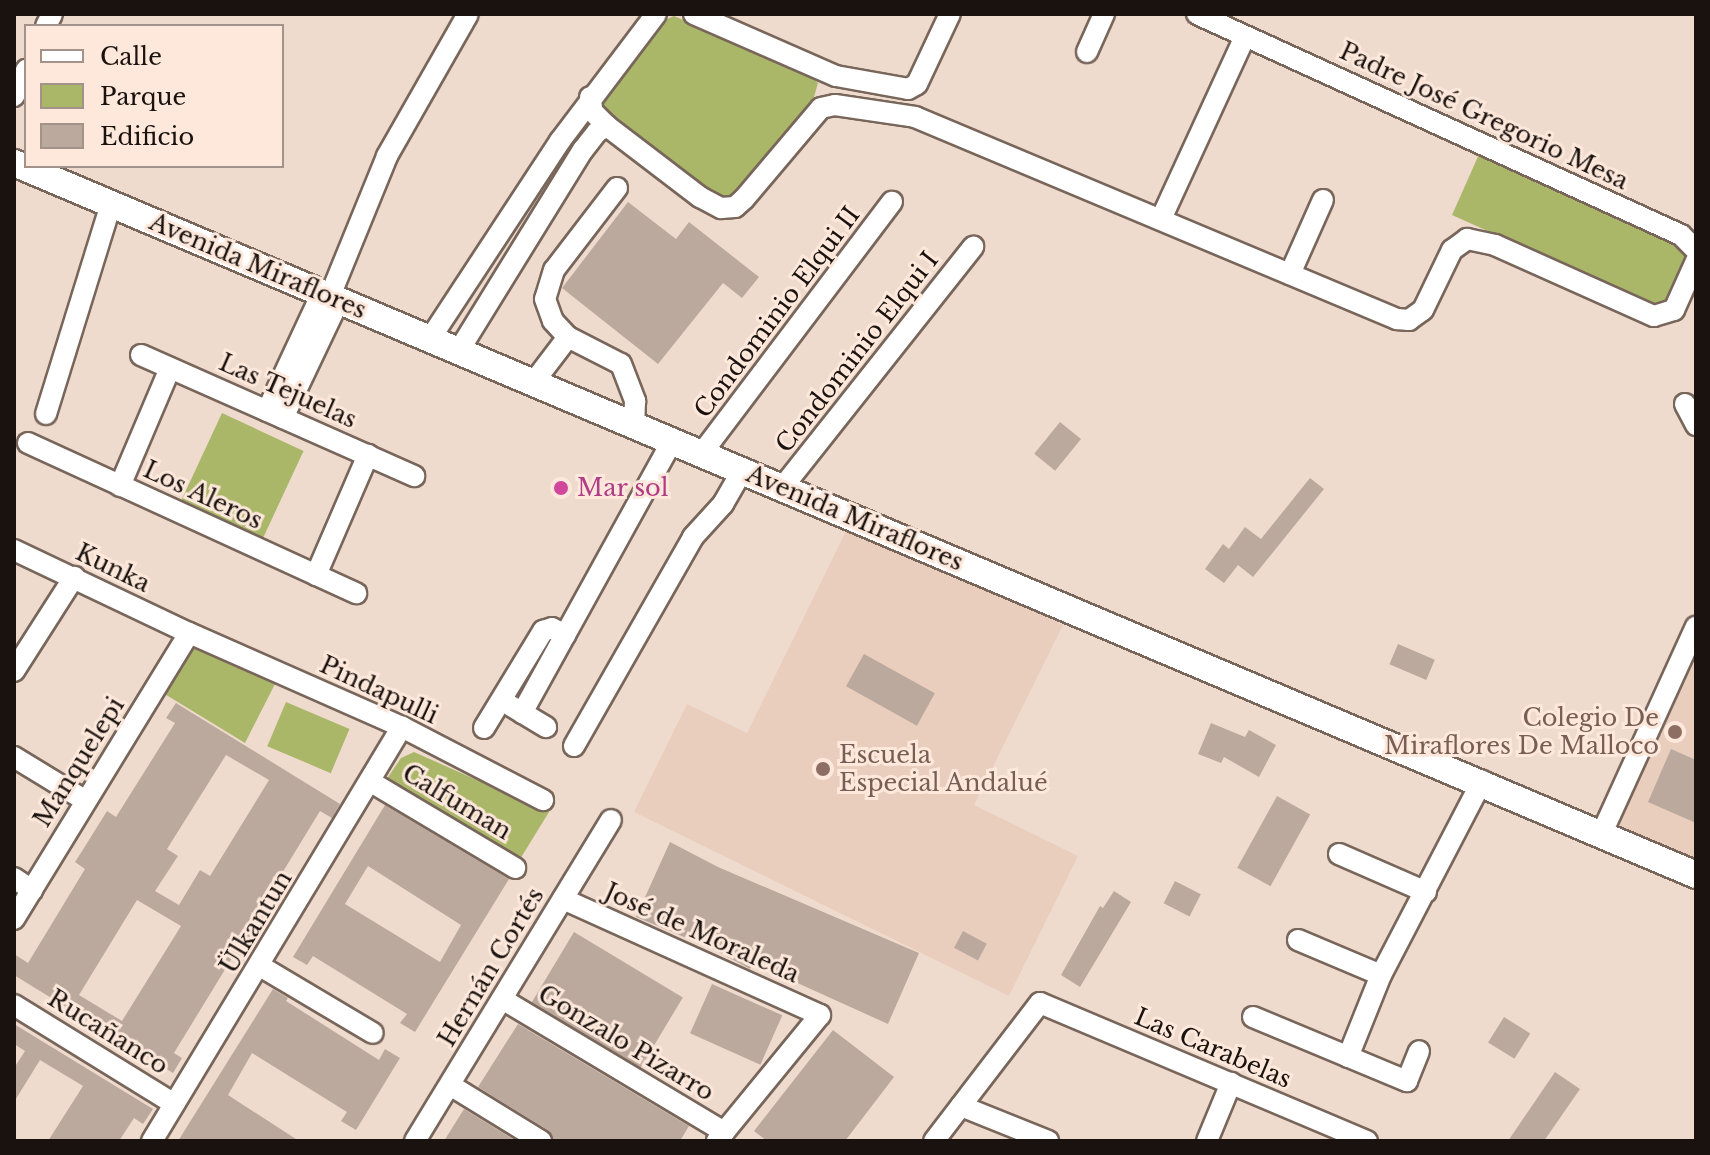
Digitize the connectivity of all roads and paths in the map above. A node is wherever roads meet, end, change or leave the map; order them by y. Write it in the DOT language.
graph roads {
  1 [pos="467,14"];
  2 [pos="656,14"];
  3 [pos="694,14"];
  4 [pos="950,14"];
  5 [pos="1104,14"];
  6 [pos="1197,14"];
  7 [pos="1245,36"];
  8 [pos="1087,52"];
  9 [pos="822,71"];
  10 [pos="24,74"];
  11 [pos="908,89"];
  12 [pos="14,96"];
  13 [pos="590,97"];
  14 [pos="815,112"];
  15 [pos="915,117"];
  16 [pos="607,126"];
  17 [pos="15,166"];
  18 [pos="617,188"];
  19 [pos="1323,200"];
  20 [pos="892,202"];
  21 [pos="111,204"];
  22 [pos="1161,219"];
  23 [pos="973,247"];
  24 [pos="1696,250"];
  25 [pos="1696,261"];
  26 [pos="1290,274"];
  27 [pos="330,297"];
  28 [pos="568,337"];
  29 [pos="430,339"];
  30 [pos="458,352"];
  31 [pos="141,355"];
  32 [pos="170,368"];
  33 [pos="533,383"];
  34 [pos="1685,404"];
  35 [pos="46,414"];
  36 [pos="275,414"];
  37 [pos="634,425"];
  38 [pos="1696,425"];
  39 [pos="672,441"];
  40 [pos="28,443"];
  41 [pos="702,453"];
  42 [pos="368,455"];
  43 [pos="742,471"];
  44 [pos="414,476"];
  45 [pos="120,486"];
  46 [pos="782,488"];
  47 [pos="14,550"];
  48 [pos="316,575"];
  49 [pos="74,577"];
  50 [pos="356,593"];
  51 [pos="1696,627"];
  52 [pos="189,633"];
  53 [pos="565,635"];
  54 [pos="14,671"];
  55 [pos="501,700"];
  56 [pos="522,713"];
  57 [pos="402,727"];
  58 [pos="546,727"];
  59 [pos="484,728"];
  60 [pos="574,746"];
  61 [pos="14,757"];
  62 [pos="1482,781"];
  63 [pos="371,782"];
  64 [pos="543,800"];
  65 [pos="86,801"];
  66 [pos="611,820"];
  67 [pos="1601,835"];
  68 [pos="1339,854"];
  69 [pos="515,868"];
  70 [pos="1696,875"];
  71 [pos="14,878"];
  72 [pos="32,890"];
  73 [pos="1426,892"];
  74 [pos="563,899"];
  75 [pos="14,919"];
  76 [pos="1298,940"];
  77 [pos="260,966"];
  78 [pos="1381,975"];
  79 [pos="502,999"];
  80 [pos="14,1005"];
  81 [pos="1253,1017"];
  82 [pos="373,1033"];
  83 [pos="1419,1051"];
  84 [pos="1348,1057"];
  85 [pos="1231,1083"];
  86 [pos="450,1085"];
  87 [pos="174,1104"];
  88 [pos="961,1106"];
  89 [pos="720,1137"];
  90 [pos="152,1141"];
  91 [pos="415,1141"];
  92 [pos="541,1141"];
  93 [pos="934,1141"];
  94 [pos="1048,1141"];
  95 [pos="1207,1141"];
  96 [pos="1367,1141"];
  1 -- 27 [label="street"];
  2 -- 13 [label="street"];
  3 -- 9 [label="street"];
  4 -- 11 [label="street"];
  5 -- 8 [label="street"];
  6 -- 7 [label="street, Padre José Gregorio Mesa"];
  7 -- 22 [label="street"];
  7 -- 24 [label="street, Padre José Gregorio Mesa"];
  9 -- 11 [label="street"];
  9 -- 14 [label="street"];
  10 -- 12 [label="street"];
  11 -- 15 [label="street"];
  13 -- 16 [label="street"];
  13 -- 29 [label="street"];
  14 -- 15 [label="street"];
  14 -- 16 [label="street"];
  15 -- 22 [label="street"];
  16 -- 30 [label="street"];
  17 -- 21 [label="main road, Avenida Miraflores"];
  18 -- 28 [label="street"];
  19 -- 26 [label="street"];
  20 -- 41 [label="street, Condominio Elqui II"];
  21 -- 27 [label="main road, Avenida Miraflores"];
  21 -- 35 [label="street"];
  22 -- 26 [label="street"];
  23 -- 46 [label="street, Condominio Elqui I"];
  25 -- 26 [label="street"];
  27 -- 29 [label="main road, Avenida Miraflores"];
  27 -- 36 [label="street"];
  28 -- 33 [label="street"];
  28 -- 37 [label="street"];
  29 -- 30 [label="main road, Avenida Miraflores"];
  30 -- 33 [label="main road, Avenida Miraflores"];
  31 -- 32 [label="street, Las Tejuelas"];
  32 -- 36 [label="street, Las Tejuelas"];
  32 -- 45 [label="street"];
  33 -- 37 [label="main road, Avenida Miraflores"];
  34 -- 38 [label="street"];
  36 -- 42 [label="street, Las Tejuelas"];
  37 -- 39 [label="main road, Avenida Miraflores"];
  39 -- 41 [label="main road, Avenida Miraflores"];
  39 -- 53 [label="street"];
  40 -- 45 [label="street, Los Aleros"];
  41 -- 43 [label="main road, Avenida Miraflores"];
  42 -- 44 [label="street, Las Tejuelas"];
  42 -- 48 [label="street"];
  43 -- 46 [label="main road, Avenida Miraflores"];
  43 -- 60 [label="street"];
  45 -- 48 [label="street, Los Aleros"];
  46 -- 62 [label="main road, Avenida Miraflores"];
  47 -- 49 [label="street, Kunka"];
  48 -- 50 [label="street, Los Aleros"];
  49 -- 52 [label="street, Kunka"];
  49 -- 54 [label="street"];
  51 -- 67 [label="street"];
  52 -- 57 [label="street, Pindapulli"];
  52 -- 65 [label="street, Manquelepi"];
  53 -- 55 [label="street"];
  53 -- 56 [label="street"];
  55 -- 56 [label="street"];
  55 -- 59 [label="street"];
  56 -- 58 [label="street"];
  57 -- 63 [label="street, Ülkantun"];
  57 -- 64 [label="street, Pindapulli"];
  61 -- 65 [label="street"];
  62 -- 67 [label="main road, Avenida Miraflores"];
  62 -- 73 [label="street"];
  63 -- 69 [label="street, Calfuman"];
  63 -- 77 [label="street, Ülkantun"];
  65 -- 72 [label="street, Manquelepi"];
  66 -- 74 [label="street, Hernán Cortés"];
  67 -- 70 [label="main road, Avenida Miraflores"];
  68 -- 73 [label="street"];
  71 -- 72 [label="street"];
  72 -- 75 [label="street, Manquelepi"];
  73 -- 78 [label="street"];
  74 -- 79 [label="street, Hernán Cortés"];
  74 -- 89 [label="street, José de Moraleda"];
  76 -- 78 [label="street"];
  77 -- 82 [label="street"];
  77 -- 87 [label="street, Ülkantun"];
  78 -- 84 [label="street"];
  79 -- 86 [label="street, Hernán Cortés"];
  79 -- 89 [label="street, Gonzalo Pizarro"];
  80 -- 87 [label="street, Rucañanco"];
  81 -- 84 [label="street"];
  83 -- 84 [label="street"];
  85 -- 88 [label="street, Las Carabelas"];
  85 -- 95 [label="street"];
  85 -- 96 [label="street, Las Carabelas"];
  86 -- 91 [label="street, Hernán Cortés"];
  86 -- 92 [label="street"];
  87 -- 90 [label="street, Ülkantun"];
  88 -- 93 [label="street"];
  88 -- 94 [label="street"];
}
